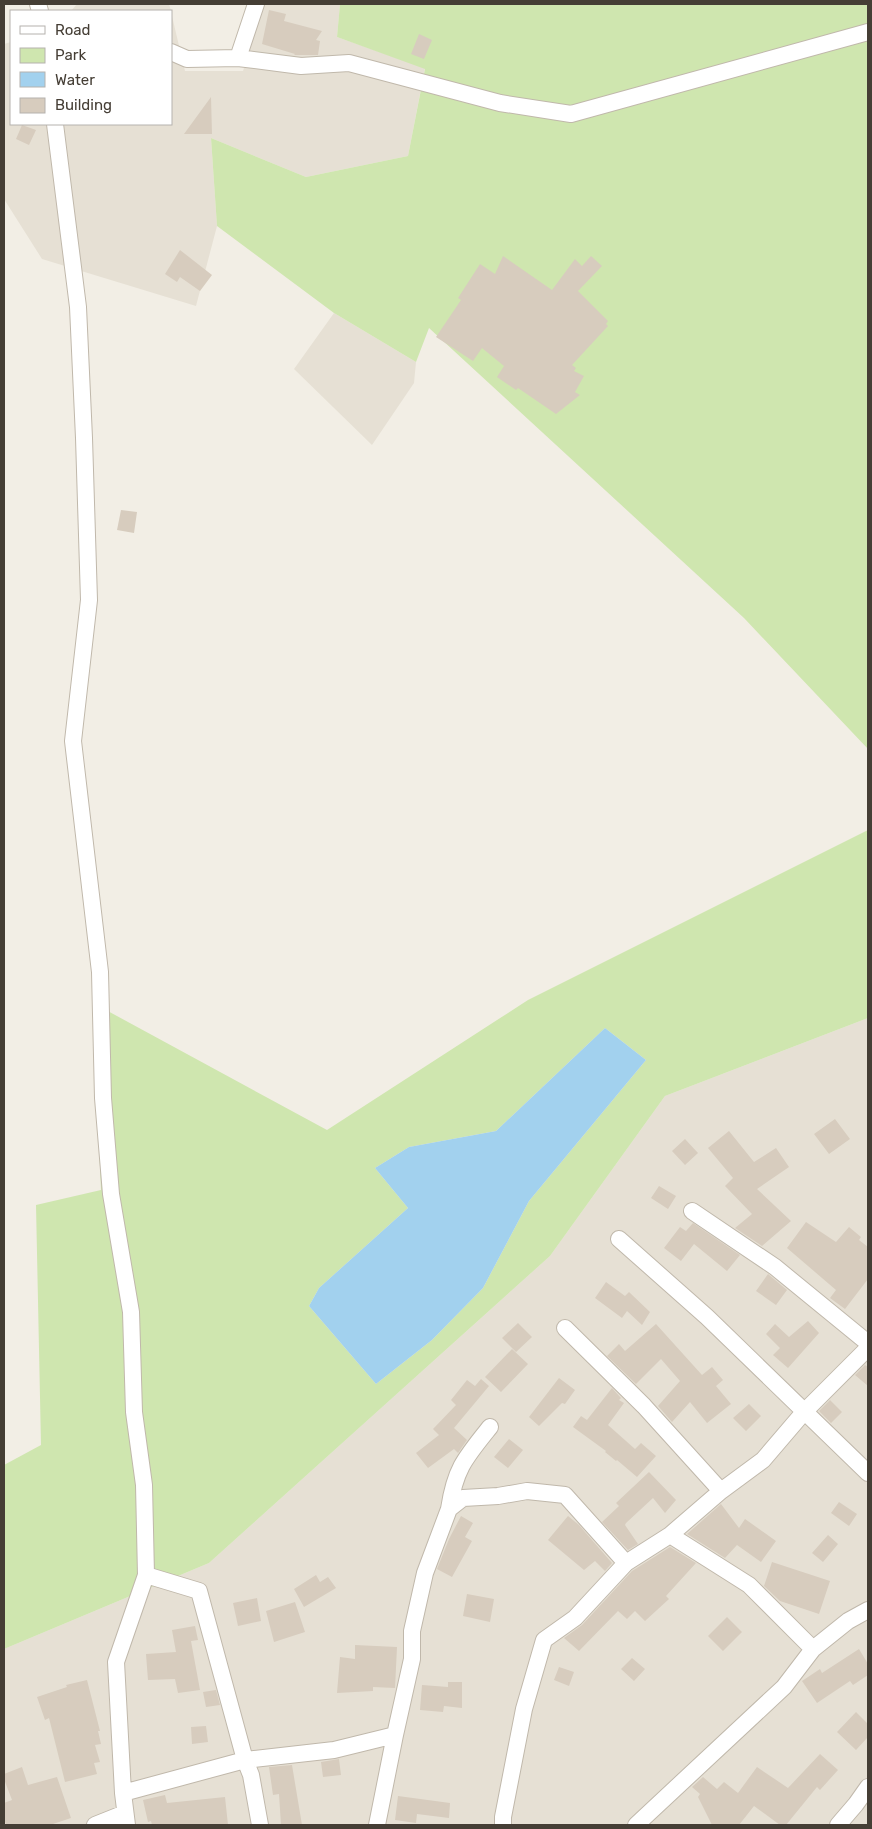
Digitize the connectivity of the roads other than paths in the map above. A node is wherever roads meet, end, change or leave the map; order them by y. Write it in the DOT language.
graph roads {
  1 [pos="256,4"];
  2 [pos="868,32"];
  3 [pos="172,52"];
  4 [pos="238,58"];
  5 [pos="55,125"];
  6 [pos="692,1211"];
  7 [pos="620,1239"];
  8 [pos="565,1328"];
  9 [pos="868,1343"];
  10 [pos="868,1348"];
  11 [pos="804,1412"];
  12 [pos="490,1427"];
  13 [pos="868,1473"];
  14 [pos="721,1491"];
  15 [pos="449,1509"];
  16 [pos="670,1535"];
  17 [pos="626,1563"];
  18 [pos="146,1575"];
  19 [pos="868,1610"];
  20 [pos="813,1649"];
  21 [pos="395,1735"];
  22 [pos="245,1760"];
  23 [pos="868,1786"];
  24 [pos="123,1793"];
  25 [pos="126,1819"];
  26 [pos="95,1825"];
  27 [pos="260,1825"];
  28 [pos="377,1825"];
  29 [pos="503,1825"];
  30 [pos="636,1825"];
  31 [pos="838,1825"];
  1 -- 4 [label="street"];
  2 -- 4 [label="street"];
  3 -- 4 [label="street"];
  5 -- 18 [label="street"];
  6 -- 9 [label="street"];
  7 -- 11 [label="street"];
  8 -- 14 [label="street"];
  10 -- 11 [label="street"];
  11 -- 13 [label="street"];
  11 -- 14 [label="street"];
  12 -- 15 [label="street"];
  14 -- 16 [label="street"];
  15 -- 17 [label="street"];
  15 -- 21 [label="street"];
  16 -- 17 [label="street"];
  16 -- 20 [label="street"];
  17 -- 29 [label="street"];
  18 -- 22 [label="street"];
  18 -- 24 [label="street"];
  19 -- 20 [label="street"];
  20 -- 30 [label="street"];
  21 -- 22 [label="street"];
  21 -- 28 [label="street"];
  22 -- 24 [label="street"];
  22 -- 27 [label="street"];
  23 -- 31 [label="street"];
  24 -- 25 [label="street"];
  25 -- 26 [label="street"];
}
